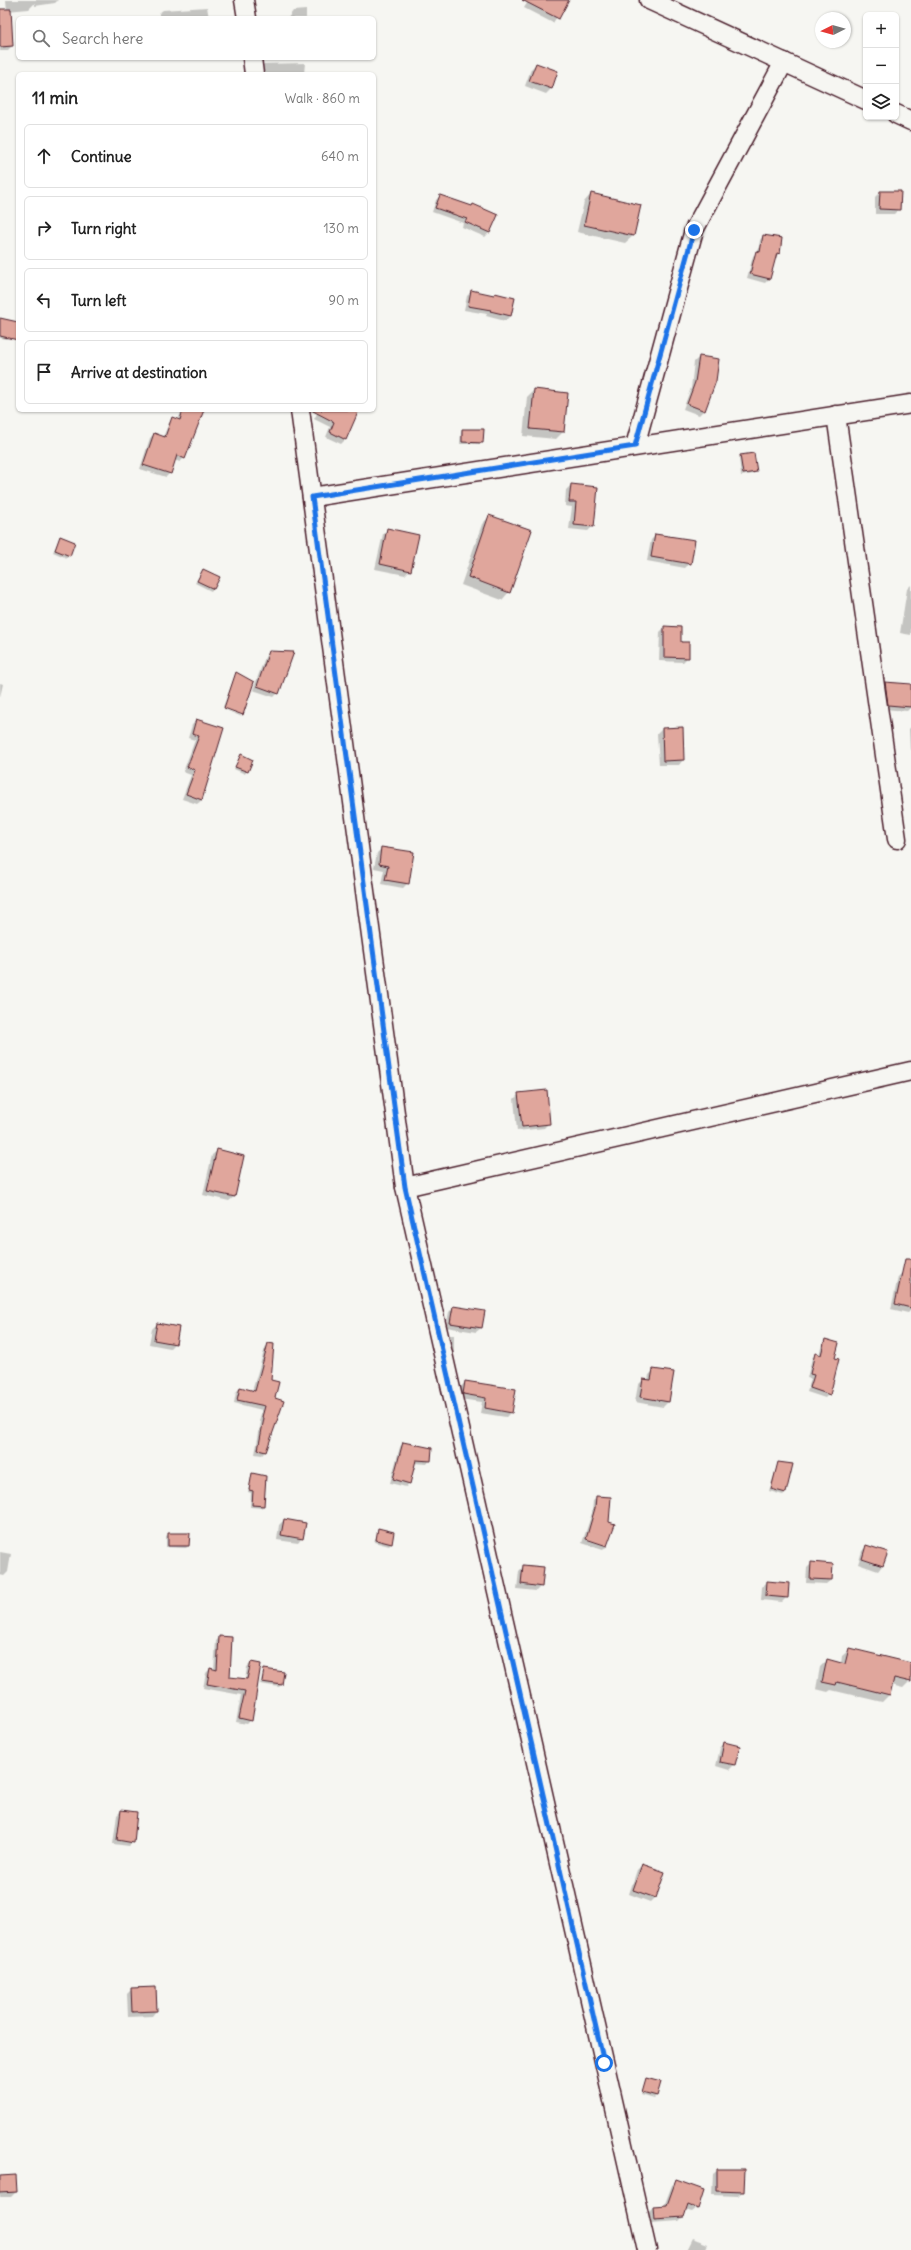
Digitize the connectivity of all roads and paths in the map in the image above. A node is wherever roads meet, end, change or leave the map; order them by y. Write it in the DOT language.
graph roads {
  1 [pos="244,0"];
  2 [pos="649,0"];
  3 [pos="247,16"];
  4 [pos="252,60"];
  5 [pos="784,62"];
  6 [pos="254,72"];
  7 [pos="863,99"];
  8 [pos="899,115"];
  9 [pos="911,121"];
  10 [pos="911,404"];
  11 [pos="300,412"];
  12 [pos="836,415"];
  13 [pos="635,446"];
  14 [pos="312,497"];
  15 [pos="897,839"];
  16 [pos="911,1071"];
  17 [pos="405,1187"];
  18 [pos="647,2250"];
  1 -- 3 [label="street"];
  2 -- 5 [label="street"];
  4 -- 6 [label="street"];
  5 -- 7 [label="street"];
  5 -- 13 [label="street"];
  8 -- 9 [label="street"];
  10 -- 12 [label="street"];
  11 -- 14 [label="street"];
  12 -- 13 [label="street"];
  12 -- 15 [label="street"];
  13 -- 14 [label="street"];
  14 -- 17 [label="street"];
  16 -- 17 [label="street"];
  17 -- 18 [label="street"];
}
